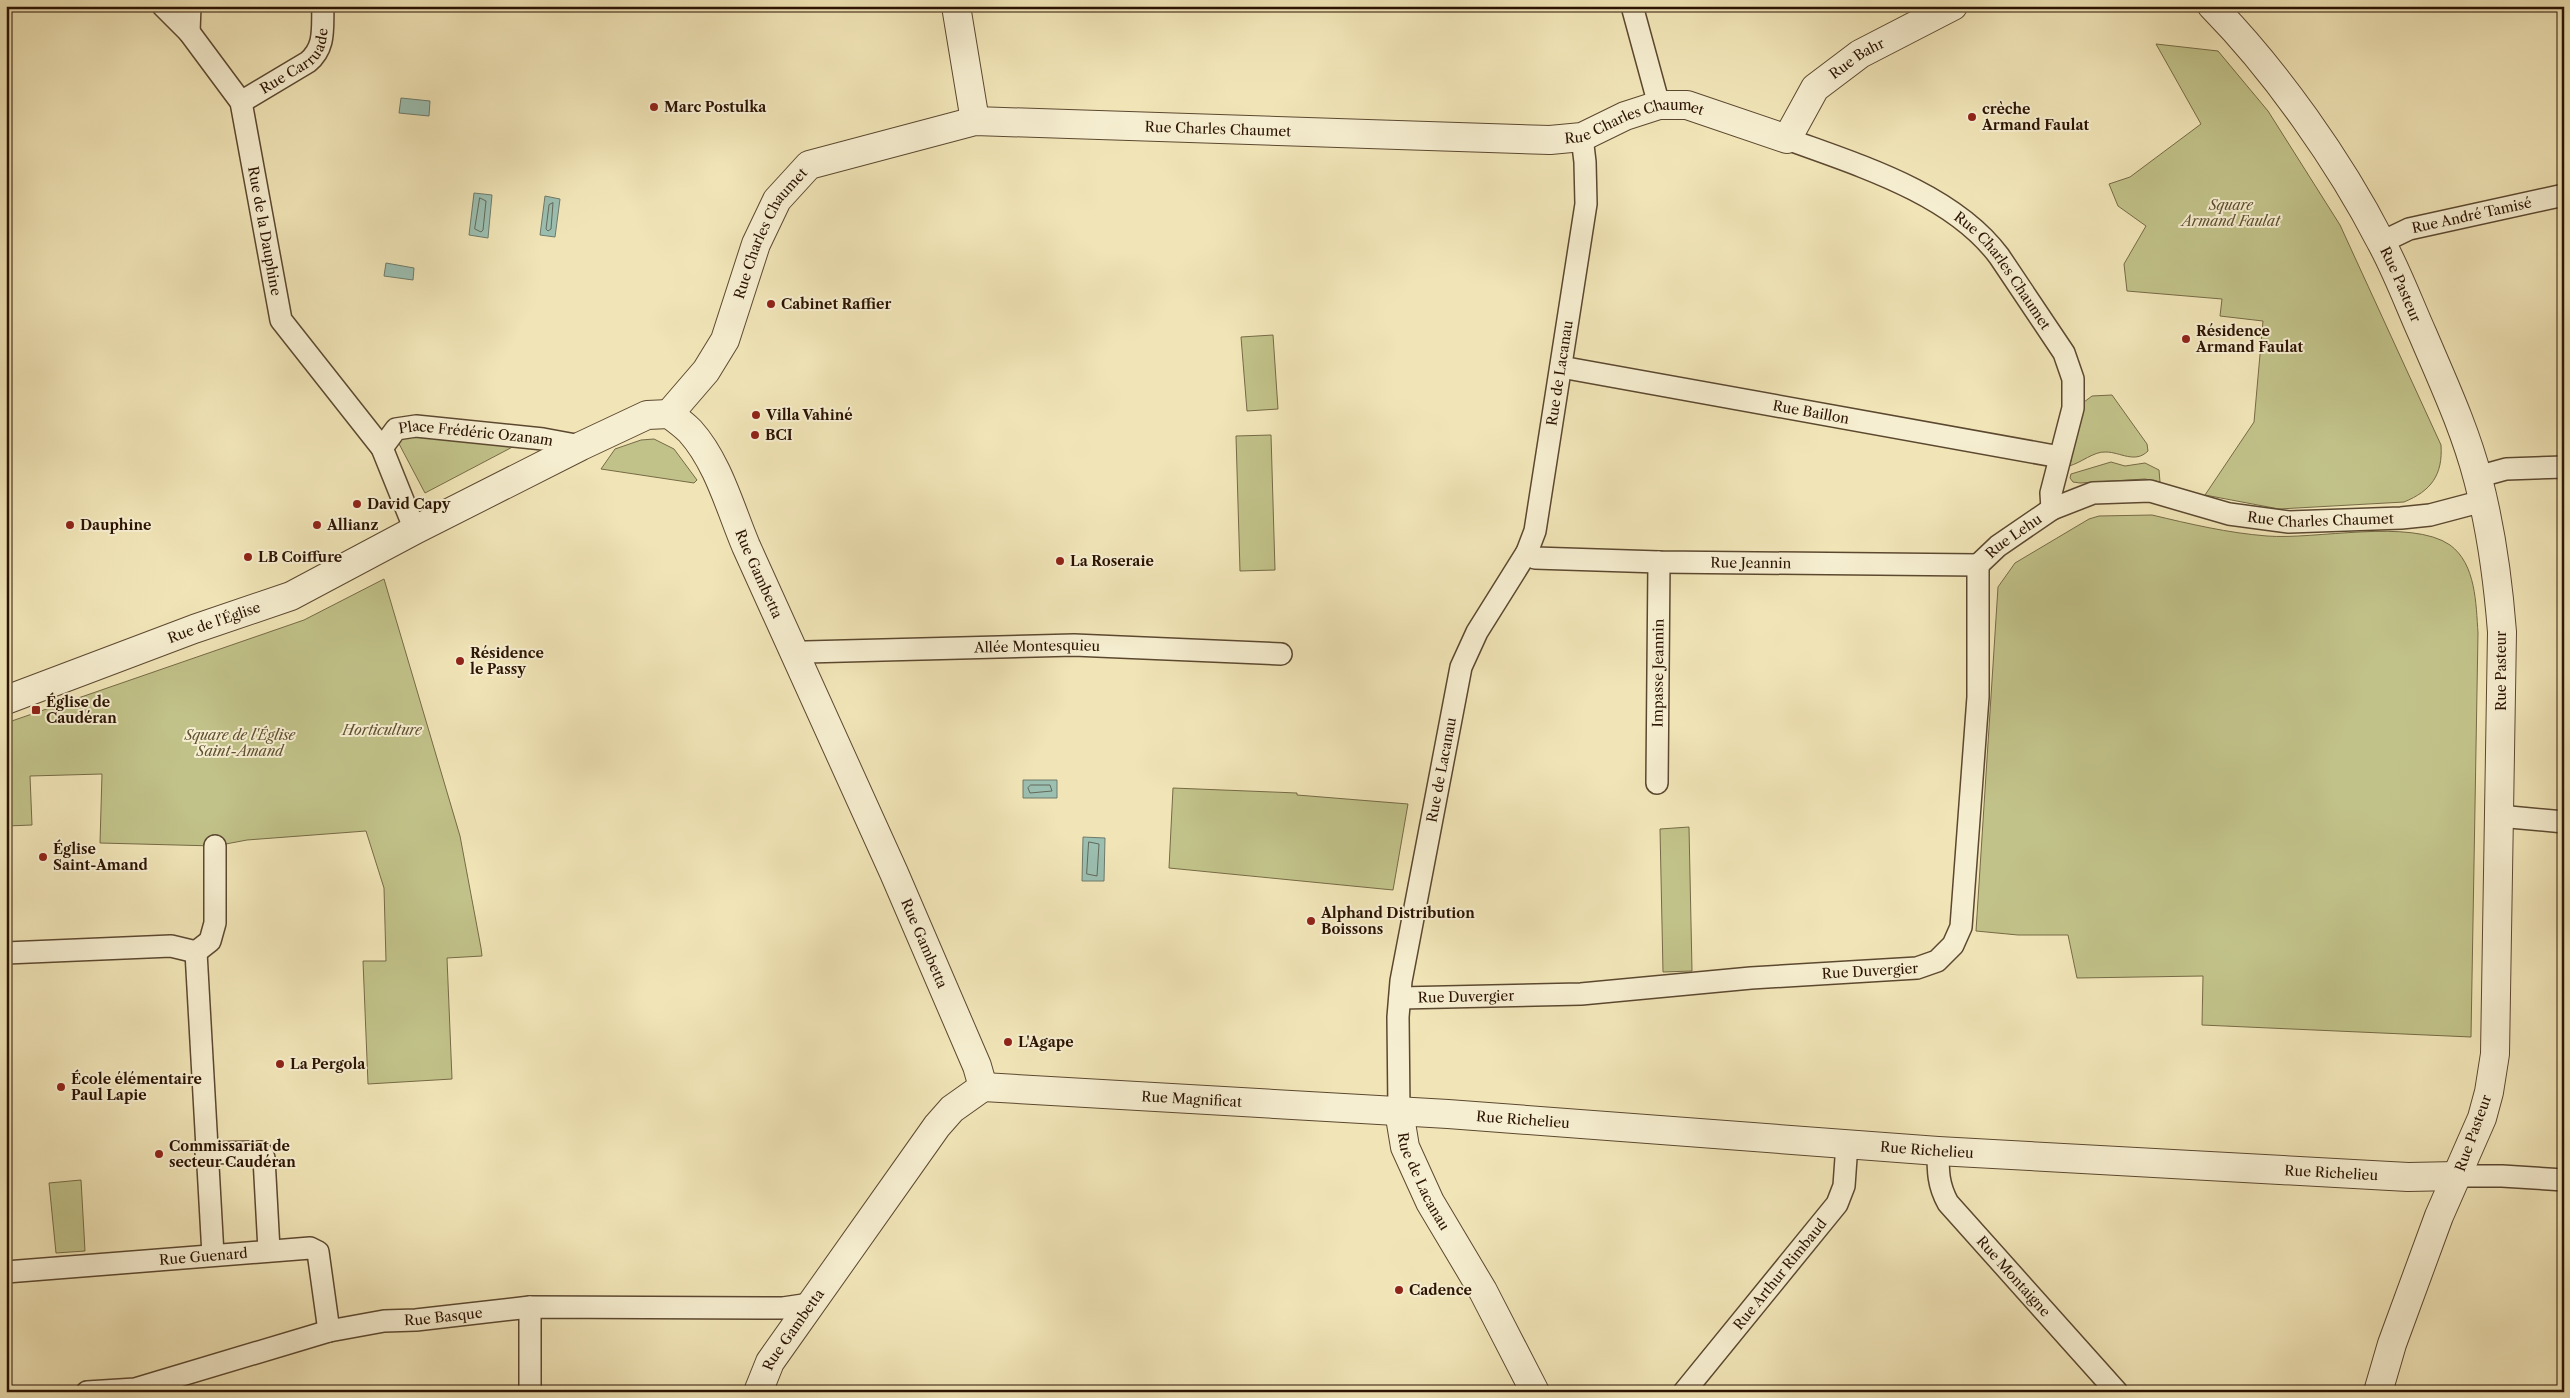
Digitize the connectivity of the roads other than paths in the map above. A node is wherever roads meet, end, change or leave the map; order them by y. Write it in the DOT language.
graph roads {
  1 [pos="163,6"];
  2 [pos="190,6"];
  3 [pos="323,6"];
  4 [pos="956,6"];
  5 [pos="1632,6"];
  6 [pos="1952,6"];
  7 [pos="2212,6"];
  8 [pos="189,32"];
  9 [pos="241,102"];
  10 [pos="1659,105"];
  11 [pos="975,121"];
  12 [pos="1582,136"];
  13 [pos="1787,139"];
  14 [pos="2564,195"];
  15 [pos="2382,242"];
  16 [pos="1561,367"];
  17 [pos="669,414"];
  18 [pos="581,446"];
  19 [pos="382,448"];
  20 [pos="2060,457"];
  21 [pos="2564,467"];
  22 [pos="2480,489"];
  23 [pos="2052,509"];
  24 [pos="415,530"];
  25 [pos="1527,552"];
  26 [pos="1659,562"];
  27 [pos="1978,565"];
  28 [pos="1281,654"];
  29 [pos="796,656"];
  30 [pos="6,700"];
  31 [pos="1657,783"];
  32 [pos="2499,816"];
  33 [pos="2564,822"];
  34 [pos="215,846"];
  35 [pos="196,952"];
  36 [pos="6,953"];
  37 [pos="1400,998"];
  38 [pos="983,1087"];
  39 [pos="1399,1111"];
  40 [pos="1847,1144"];
  41 [pos="1938,1151"];
  42 [pos="206,1153"];
  43 [pos="2457,1176"];
  44 [pos="2564,1180"];
  45 [pos="269,1250"];
  46 [pos="213,1255"];
  47 [pos="6,1272"];
  48 [pos="810,1304"];
  49 [pos="530,1307"];
  50 [pos="329,1331"];
  51 [pos="88,1392"];
  52 [pos="530,1392"];
  53 [pos="758,1392"];
  54 [pos="1536,1392"];
  55 [pos="1684,1392"];
  56 [pos="2117,1392"];
  57 [pos="2378,1392"];
  1 -- 8 [label="street, Rue de la Dauphine"];
  2 -- 8 [label="street"];
  3 -- 9 [label="street, Rue Carruade"];
  4 -- 11 [label="street"];
  5 -- 10 [label="street"];
  6 -- 13 [label="street, Rue Bahr"];
  7 -- 15 [label="street, Rue Pasteur"];
  8 -- 9 [label="street, Rue de la Dauphine"];
  9 -- 19 [label="street, Rue de la Dauphine"];
  10 -- 12 [label="street, Rue Charles Chaumet"];
  10 -- 13 [label="street, Rue Charles Chaumet"];
  11 -- 12 [label="street, Rue Charles Chaumet"];
  11 -- 17 [label="street, Rue Charles Chaumet"];
  12 -- 16 [label="street, Rue de Lacanau"];
  13 -- 20 [label="street, Rue Charles Chaumet"];
  14 -- 15 [label="street, Rue André Tamisé"];
  15 -- 22 [label="street, Rue Pasteur"];
  16 -- 20 [label="street, Rue Baillon"];
  16 -- 25 [label="street, Rue de Lacanau"];
  17 -- 18 [label="street, Place Frédéric Ozanam"];
  17 -- 29 [label="street, Rue Gambetta"];
  18 -- 19 [label="street, Place Frédéric Ozanam"];
  18 -- 24 [label="street, Place Frédéric Ozanam"];
  19 -- 24 [label="street, Place Frédéric Ozanam"];
  20 -- 23 [label="street, Rue Charles Chaumet"];
  21 -- 22 [label="street, Rue Charles Chaumet"];
  22 -- 23 [label="street, Rue Charles Chaumet"];
  22 -- 32 [label="street, Rue Pasteur"];
  23 -- 27 [label="street, Rue Lehu"];
  24 -- 30 [label="street, Rue de l'Église"];
  25 -- 26 [label="street, Rue Jeannin"];
  25 -- 37 [label="street, Rue de Lacanau"];
  26 -- 27 [label="street, Rue Jeannin"];
  26 -- 31 [label="street, Impasse Jeannin"];
  27 -- 37 [label="street, Rue Duvergier"];
  28 -- 29 [label="street, Allée Montesquieu"];
  29 -- 38 [label="street, Rue Gambetta"];
  32 -- 33 [label="street"];
  32 -- 43 [label="street, Rue Pasteur"];
  34 -- 35 [label="street"];
  35 -- 36 [label="street"];
  35 -- 42 [label="street"];
  37 -- 39 [label="street, Rue de Lacanau"];
  38 -- 39 [label="street, Rue Magnificat"];
  38 -- 48 [label="street, Rue Gambetta"];
  39 -- 40 [label="street, Rue Richelieu"];
  39 -- 54 [label="street, Rue de Lacanau"];
  40 -- 41 [label="street, Rue Richelieu"];
  40 -- 55 [label="street, Rue Arthur Rimbaud"];
  41 -- 43 [label="street, Rue Richelieu"];
  41 -- 56 [label="street, Rue Montaigne"];
  42 -- 45 [label="street"];
  42 -- 46 [label="street"];
  43 -- 44 [label="street"];
  43 -- 57 [label="street, Rue Pasteur"];
  45 -- 46 [label="street, Rue Guenard"];
  45 -- 50 [label="street, Rue Guenard"];
  46 -- 47 [label="street, Rue Guenard"];
  48 -- 49 [label="street, Rue Basque"];
  48 -- 53 [label="street, Rue Gambetta"];
  49 -- 50 [label="street, Rue Basque"];
  49 -- 52 [label="street"];
  50 -- 51 [label="street, Rue Basque"];
}
